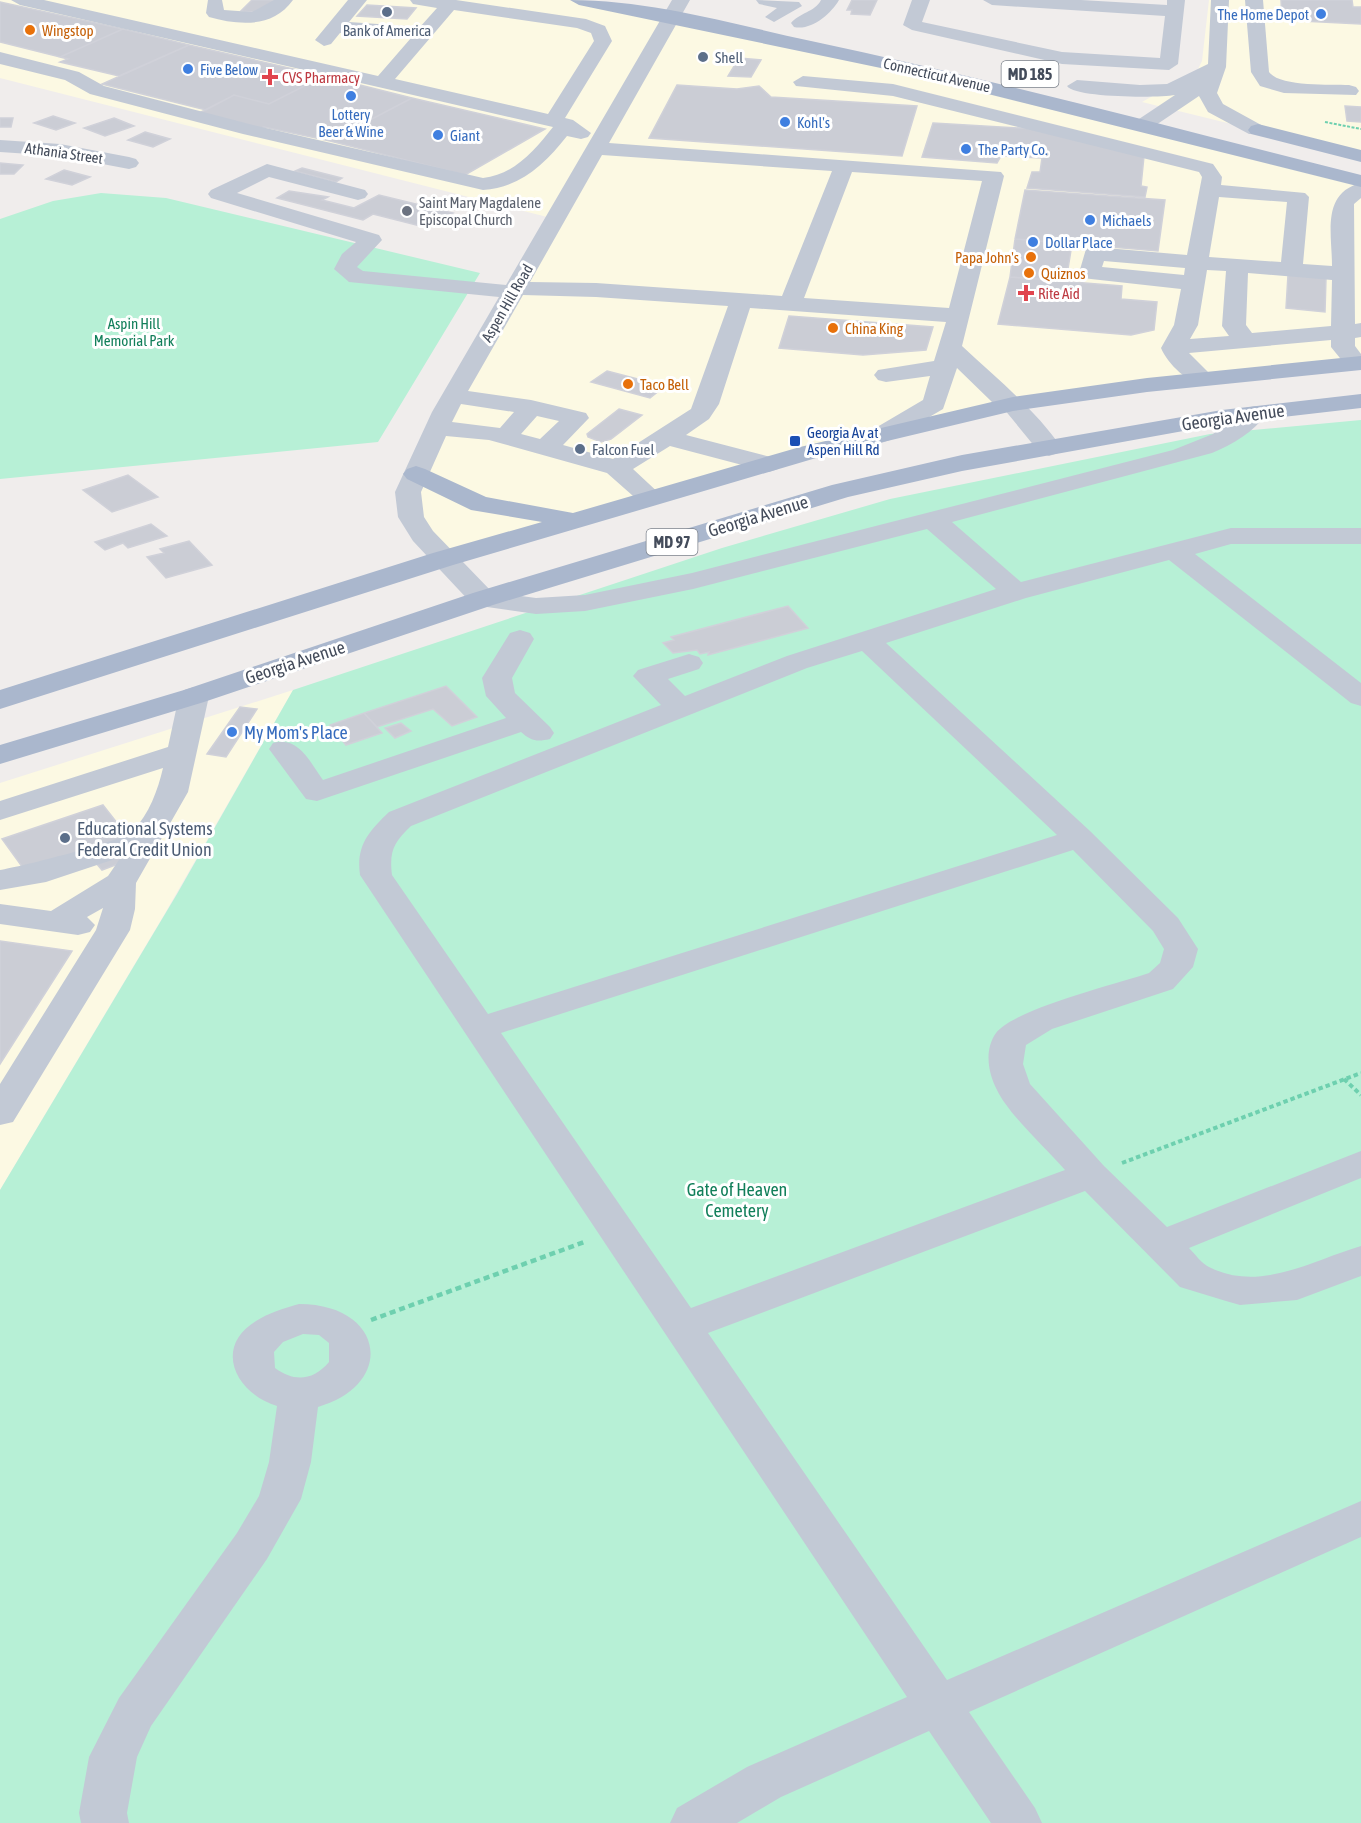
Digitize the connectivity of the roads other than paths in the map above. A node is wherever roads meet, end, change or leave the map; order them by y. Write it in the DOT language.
graph roads {
  1 [pos="20,0"];
  2 [pos="284,0"];
  3 [pos="358,0"];
  4 [pos="419,0"];
  5 [pos="579,0"];
  6 [pos="830,0"];
  7 [pos="921,0"];
  8 [pos="992,0"];
  9 [pos="1220,0"];
  10 [pos="1254,0"];
  11 [pos="215,3"];
  12 [pos="450,4"];
  13 [pos="755,5"];
  14 [pos="81,6"];
  15 [pos="1175,6"];
  16 [pos="677,8"];
  17 [pos="339,22"];
  18 [pos="800,23"];
  19 [pos="823,28"];
  20 [pos="428,29"];
  21 [pos="660,39"];
  22 [pos="603,41"];
  23 [pos="0,58"];
  24 [pos="304,64"];
  25 [pos="901,66"];
  26 [pos="1217,67"];
  27 [pos="383,82"];
  28 [pos="803,82"];
  29 [pos="1069,84"];
  30 [pos="893,90"];
  31 [pos="1349,91"];
  32 [pos="1169,108"];
  33 [pos="560,123"];
  34 [pos="1143,124"];
  35 [pos="1256,130"];
  36 [pos="600,143"];
  37 [pos="0,146"];
  38 [pos="1361,156"];
  39 [pos="129,164"];
  40 [pos="844,166"];
  41 [pos="1361,181"];
  42 [pos="1361,189"];
  43 [pos="1210,190"];
  44 [pos="358,194"];
  45 [pos="1352,213"];
  46 [pos="1237,266"];
  47 [pos="1291,270"];
  48 [pos="1349,270"];
  49 [pos="1195,272"];
  50 [pos="515,290"];
  51 [pos="741,300"];
  52 [pos="790,303"];
  53 [pos="959,316"];
  54 [pos="1352,331"];
  55 [pos="1246,340"];
  56 [pos="1173,348"];
  57 [pos="948,358"];
  58 [pos="1359,363"];
  59 [pos="886,375"];
  60 [pos="1203,379"];
  61 [pos="454,396"];
  62 [pos="1361,400"];
  63 [pos="1013,404"];
  64 [pos="531,406"];
  65 [pos="1255,413"];
  66 [pos="437,428"];
  67 [pos="881,435"];
  68 [pos="505,437"];
  69 [pos="666,438"];
  70 [pos="1049,447"];
  71 [pos="545,448"];
  72 [pos="769,464"];
  73 [pos="616,468"];
  74 [pos="416,474"];
  75 [pos="650,497"];
  76 [pos="574,519"];
  77 [pos="933,520"];
  78 [pos="1361,536"];
  79 [pos="1173,550"];
  80 [pos="443,559"];
  81 [pos="1016,592"];
  82 [pos="483,599"];
  83 [pos="520,639"];
  84 [pos="866,639"];
  85 [pos="689,663"];
  86 [pos="52,683"];
  87 [pos="194,696"];
  88 [pos="1361,697"];
  89 [pos="0,700"];
  90 [pos="681,708"];
  91 [pos="0,711"];
  92 [pos="526,721"];
  93 [pos="284,749"];
  94 [pos="182,752"];
  95 [pos="562,754"];
  96 [pos="0,756"];
  97 [pos="0,811"];
  98 [pos="1079,838"];
  99 [pos="142,846"];
  100 [pos="1,880"];
  101 [pos="120,884"];
  102 [pos="0,914"];
  103 [pos="56,922"];
  104 [pos="113,930"];
  105 [pos="480,1028"];
  106 [pos="0,1113"];
  107 [pos="1361,1164"];
  108 [pos="1091,1175"];
  109 [pos="1160,1245"];
  110 [pos="1361,1260"];
  111 [pos="682,1327"];
  112 [pos="299,1394"];
  113 [pos="1361,1518"];
  114 [pos="938,1707"];
  115 [pos="105,1823"];
  116 [pos="694,1823"];
  117 [pos="1018,1823"];
  1 -- 14 [label="street"];
  2 -- 11 [label="street"];
  3 -- 17 [label="street"];
  4 -- 12 [label="street"];
  5 -- 16 [label="main road, Connecticut Avenue / MD 185"];
  6 -- 18 [label="street"];
  7 -- 15 [label="street"];
  8 -- 15 [label="street"];
  9 -- 26 [label="street"];
  10 -- 31 [label="street"];
  12 -- 20 [label="street"];
  12 -- 22 [label="street"];
  13 -- 18 [label="main road"];
  14 -- 24 [label="street"];
  16 -- 21 [label="street, Aspen Hill Road"];
  16 -- 25 [label="main road, Connecticut Avenue / MD 185"];
  17 -- 20 [label="street"];
  17 -- 24 [label="street"];
  18 -- 19 [label="main road"];
  20 -- 27 [label="street"];
  21 -- 22 [label="street"];
  21 -- 36 [label="street, Aspen Hill Road"];
  22 -- 33 [label="street"];
  23 -- 33 [label="street"];
  24 -- 27 [label="street"];
  25 -- 30 [label="street"];
  25 -- 34 [label="main road, Connecticut Avenue / MD 185"];
  26 -- 29 [label="street"];
  26 -- 32 [label="street"];
  26 -- 35 [label="street"];
  27 -- 33 [label="street"];
  28 -- 30 [label="street"];
  29 -- 32 [label="main road, MD 185"];
  30 -- 43 [label="street"];
  32 -- 34 [label="street"];
  32 -- 35 [label="main road, MD 185"];
  33 -- 36 [label="street"];
  34 -- 41 [label="main road, Connecticut Avenue / MD 185"];
  35 -- 38 [label="main road, MD 185"];
  36 -- 40 [label="street"];
  36 -- 50 [label="street, Aspen Hill Road"];
  37 -- 39 [label="street, Athania Street"];
  40 -- 52 [label="street"];
  40 -- 53 [label="street"];
  42 -- 45 [label="street"];
  43 -- 47 [label="street"];
  43 -- 49 [label="street"];
  44 -- 50 [label="street"];
  45 -- 48 [label="street"];
  46 -- 47 [label="street"];
  46 -- 49 [label="street"];
  46 -- 55 [label="street"];
  47 -- 48 [label="street"];
  48 -- 54 [label="street"];
  49 -- 56 [label="street"];
  50 -- 51 [label="street"];
  50 -- 61 [label="street, Aspen Hill Road"];
  51 -- 52 [label="street"];
  51 -- 69 [label="street"];
  52 -- 53 [label="street"];
  53 -- 57 [label="street"];
  54 -- 55 [label="street"];
  54 -- 58 [label="street"];
  55 -- 56 [label="street"];
  56 -- 60 [label="street"];
  57 -- 59 [label="street"];
  57 -- 63 [label="street"];
  57 -- 67 [label="street"];
  58 -- 60 [label="main road"];
  60 -- 63 [label="main road"];
  61 -- 64 [label="street"];
  61 -- 66 [label="street, Aspen Hill Road"];
  62 -- 65 [label="main road, Georgia Avenue / MD 97"];
  63 -- 67 [label="main road"];
  63 -- 70 [label="street"];
  64 -- 68 [label="street"];
  64 -- 71 [label="street"];
  65 -- 70 [label="main road, Georgia Avenue / MD 97"];
  65 -- 77 [label="street"];
  66 -- 68 [label="street"];
  66 -- 74 [label="street, Aspen Hill Road"];
  67 -- 72 [label="main road"];
  68 -- 71 [label="street"];
  69 -- 72 [label="street"];
  69 -- 73 [label="street"];
  70 -- 82 [label="main road, Georgia Avenue / MD 97"];
  71 -- 73 [label="street"];
  72 -- 75 [label="main road"];
  73 -- 75 [label="street"];
  74 -- 76 [label="main road"];
  74 -- 80 [label="street, Aspen Hill Road"];
  75 -- 76 [label="main road"];
  76 -- 80 [label="main road"];
  77 -- 81 [label="street"];
  77 -- 82 [label="street"];
  78 -- 79 [label="street"];
  79 -- 81 [label="street"];
  79 -- 88 [label="street"];
  80 -- 82 [label="street, Aspen Hill Road"];
  80 -- 86 [label="main road"];
  81 -- 84 [label="street"];
  82 -- 87 [label="main road, Georgia Avenue / MD 97"];
  83 -- 92 [label="street"];
  84 -- 90 [label="street"];
  84 -- 98 [label="street"];
  85 -- 90 [label="street"];
  86 -- 89 [label="main road"];
  86 -- 91 [label="main road"];
  87 -- 94 [label="street"];
  87 -- 96 [label="main road, Georgia Avenue / MD 97"];
  90 -- 95 [label="street"];
  92 -- 93 [label="street"];
  92 -- 95 [label="street"];
  94 -- 97 [label="street"];
  94 -- 99 [label="street"];
  95 -- 105 [label="street"];
  98 -- 105 [label="street"];
  98 -- 108 [label="street"];
  99 -- 100 [label="street"];
  99 -- 101 [label="street"];
  101 -- 103 [label="street"];
  101 -- 104 [label="street"];
  102 -- 103 [label="street"];
  103 -- 104 [label="street"];
  104 -- 106 [label="street"];
  105 -- 111 [label="street"];
  107 -- 109 [label="street"];
  108 -- 109 [label="street"];
  108 -- 111 [label="street"];
  109 -- 110 [label="street"];
  111 -- 114 [label="street"];
  112 -- 112 [label="street"];
  112 -- 115 [label="street"];
  113 -- 114 [label="street"];
  114 -- 116 [label="street"];
  114 -- 117 [label="street"];
}
